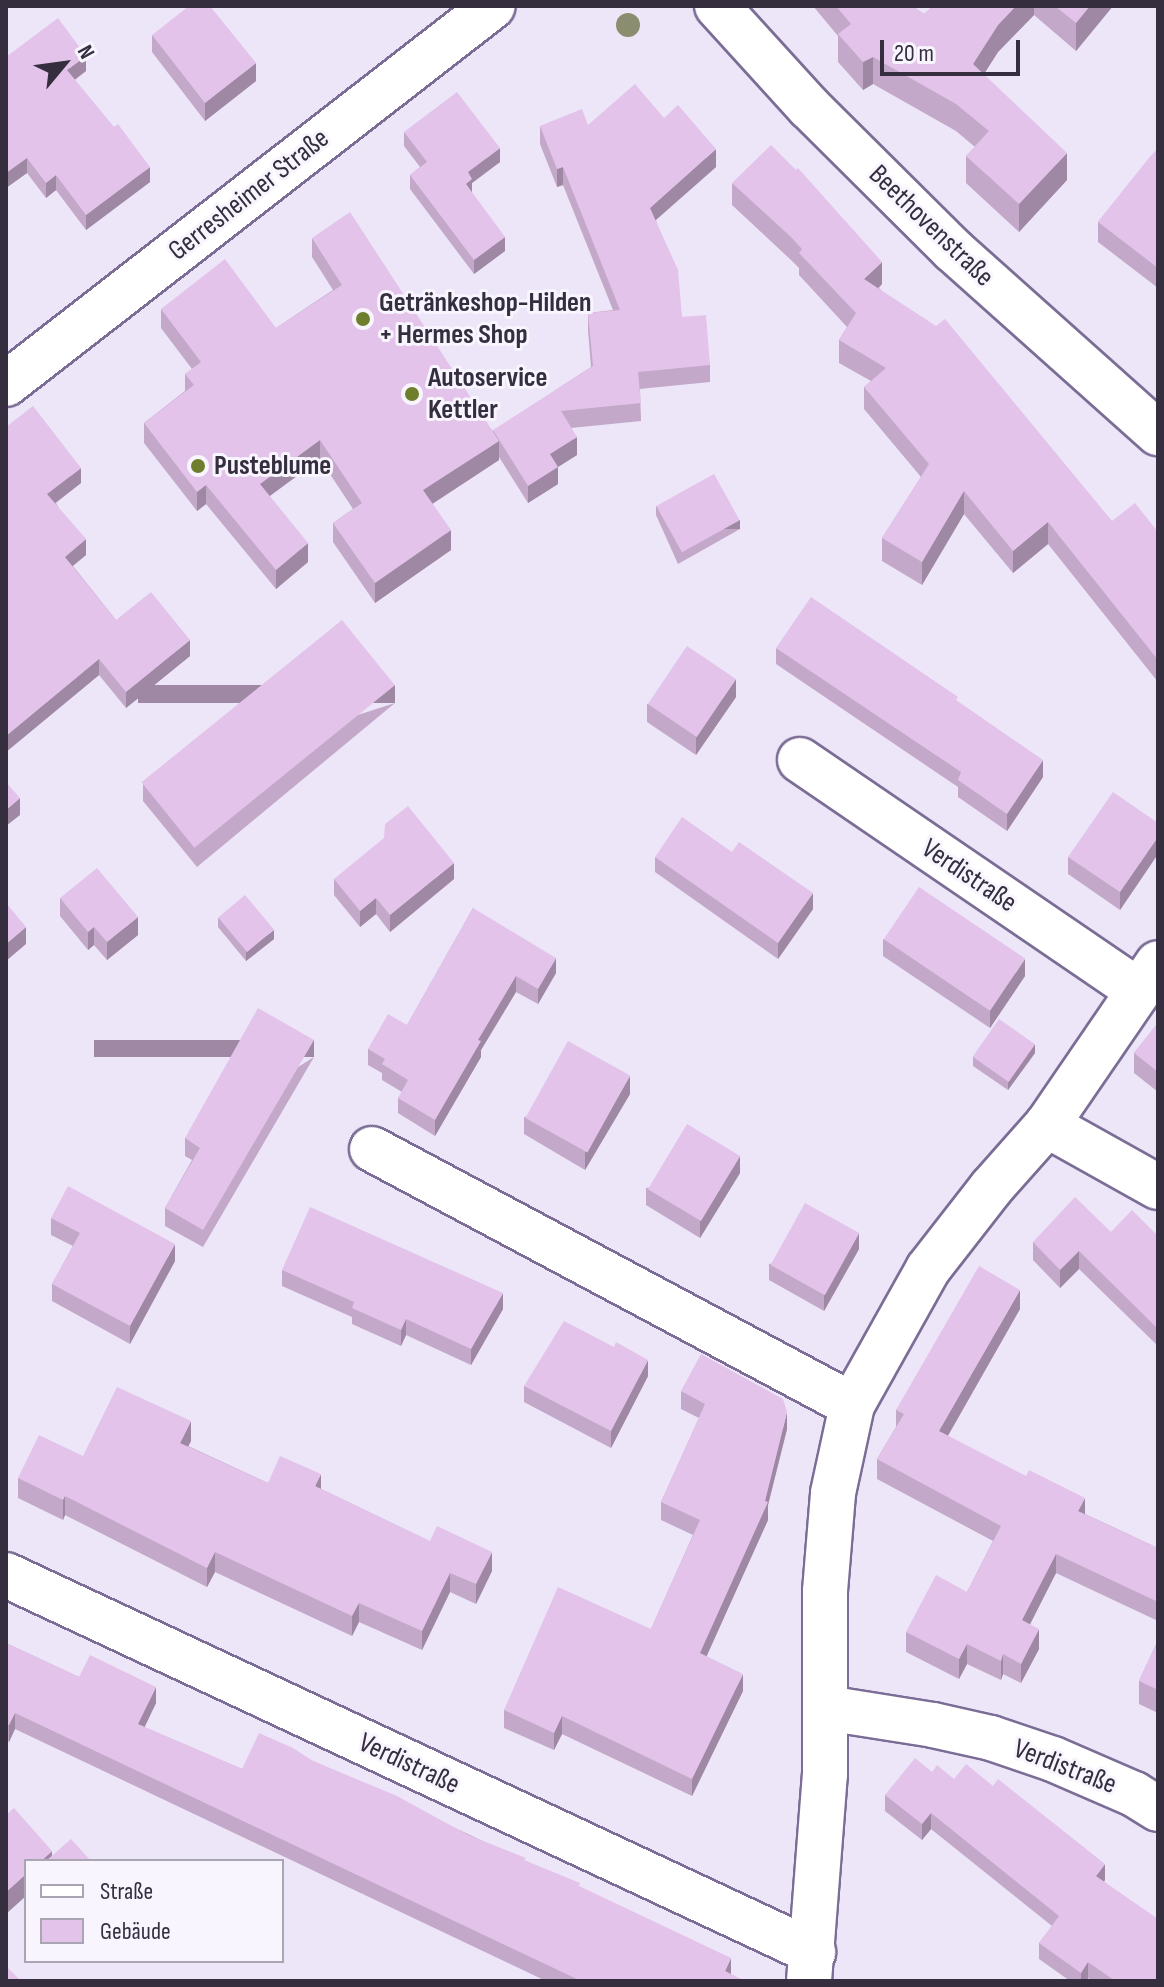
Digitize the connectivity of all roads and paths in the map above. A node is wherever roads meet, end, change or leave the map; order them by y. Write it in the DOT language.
graph roads {
  1 [pos="493,6"];
  2 [pos="717,6"];
  3 [pos="6,384"];
  4 [pos="1158,433"];
  5 [pos="800,760"];
  6 [pos="1148,977"];
  7 [pos="1047,1125"];
  8 [pos="372,1149"];
  9 [pos="1158,1187"];
  10 [pos="852,1405"];
  11 [pos="6,1575"];
  12 [pos="826,1708"];
  13 [pos="1158,1809"];
  14 [pos="811,1966"];
  1 -- 3 [label="street, Gerresheimer Straße"];
  2 -- 4 [label="street, Beethovenstraße"];
  5 -- 6 [label="street, Verdistraße"];
  6 -- 7 [label="street, Verdistraße"];
  7 -- 9 [label="street"];
  7 -- 10 [label="street, Verdistraße"];
  8 -- 10 [label="street"];
  10 -- 12 [label="street, Verdistraße"];
  11 -- 14 [label="street, Verdistraße"];
  12 -- 13 [label="street, Verdistraße"];
  12 -- 14 [label="street, Verdistraße"];
}
